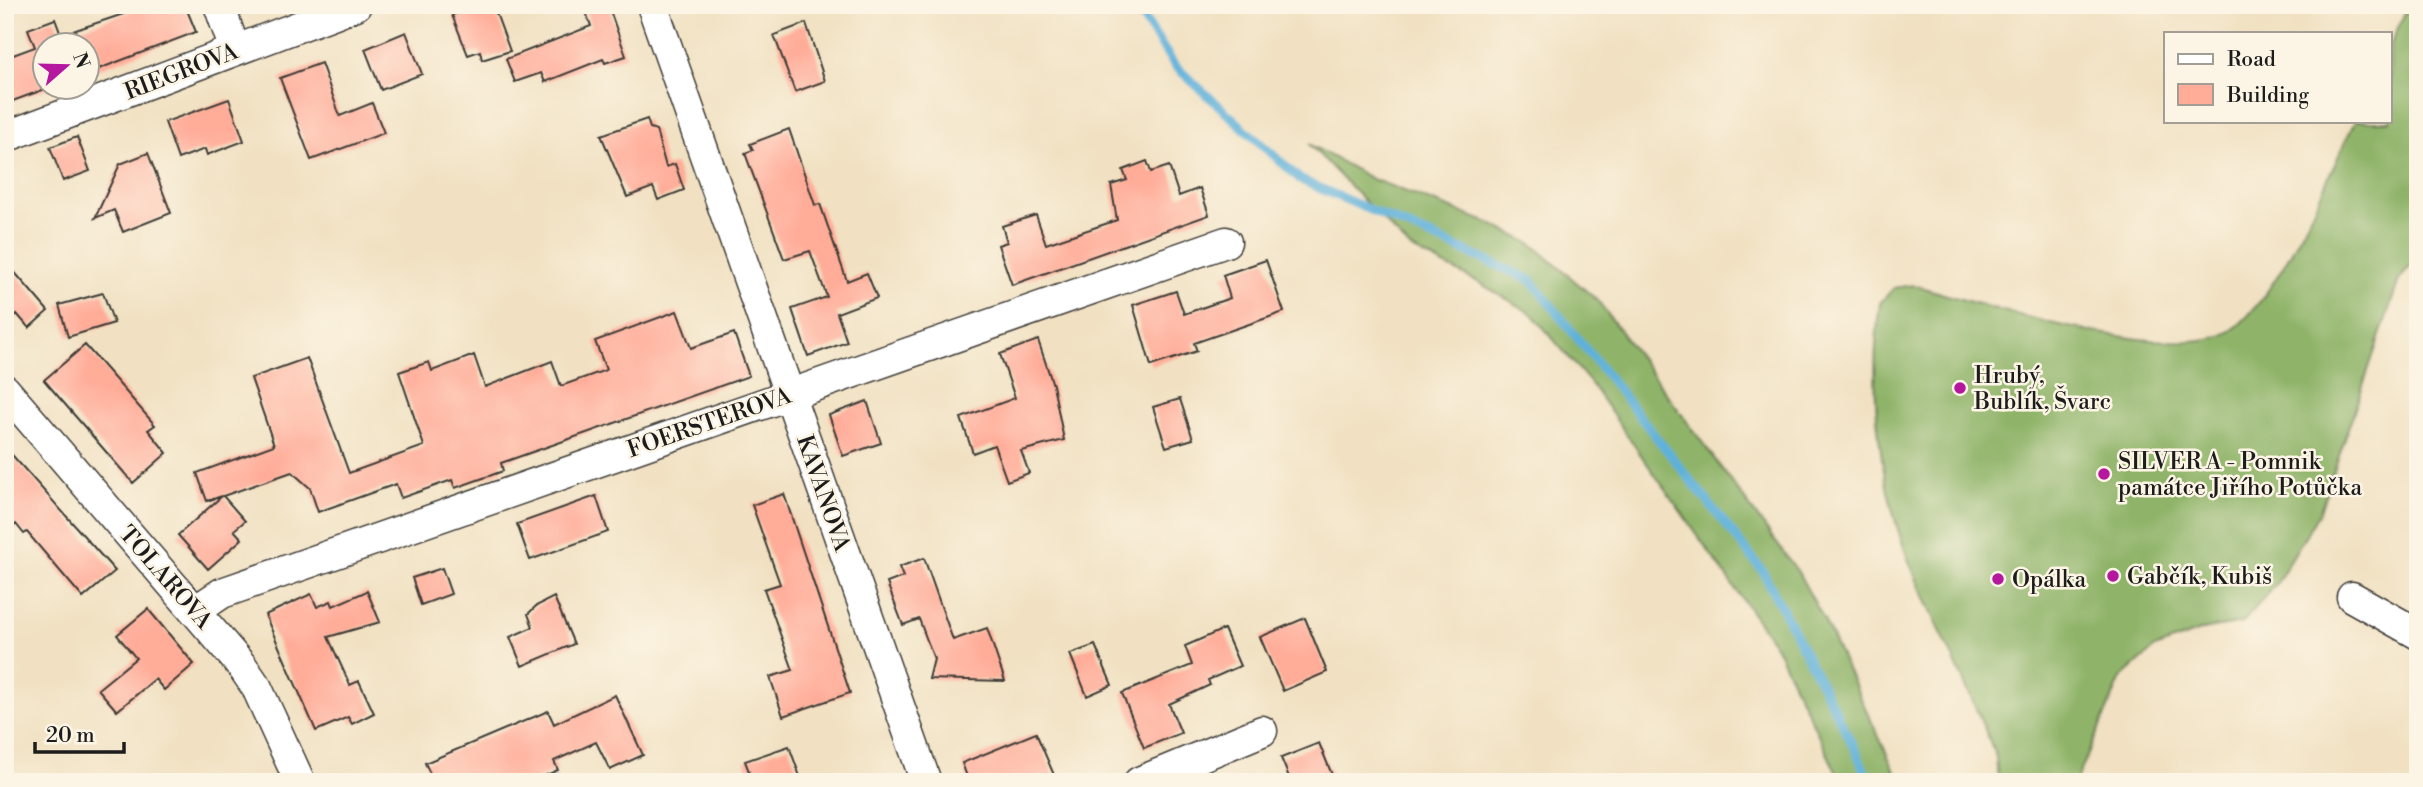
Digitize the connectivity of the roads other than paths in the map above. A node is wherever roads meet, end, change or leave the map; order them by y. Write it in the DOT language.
graph roads {
  1 [pos="219,5"];
  2 [pos="356,5"];
  3 [pos="652,5"];
  4 [pos="235,50"];
  5 [pos="5,137"];
  6 [pos="1226,242"];
  7 [pos="5,390"];
  8 [pos="789,394"];
  9 [pos="2352,597"];
  10 [pos="195,611"];
  11 [pos="2418,634"];
  12 [pos="1262,731"];
  13 [pos="300,782"];
  14 [pos="926,782"];
  15 [pos="1139,782"];
  1 -- 4 [label="street"];
  2 -- 4 [label="street, RIEGROVA"];
  3 -- 8 [label="street, KAVANOVA"];
  4 -- 5 [label="street, RIEGROVA"];
  6 -- 8 [label="street, FOERSTEROVA"];
  7 -- 10 [label="street, TOLAROVA"];
  8 -- 10 [label="street, FOERSTEROVA"];
  8 -- 14 [label="street, KAVANOVA"];
  9 -- 11 [label="street"];
  10 -- 13 [label="street, TOLAROVA"];
  12 -- 15 [label="street"];
}
